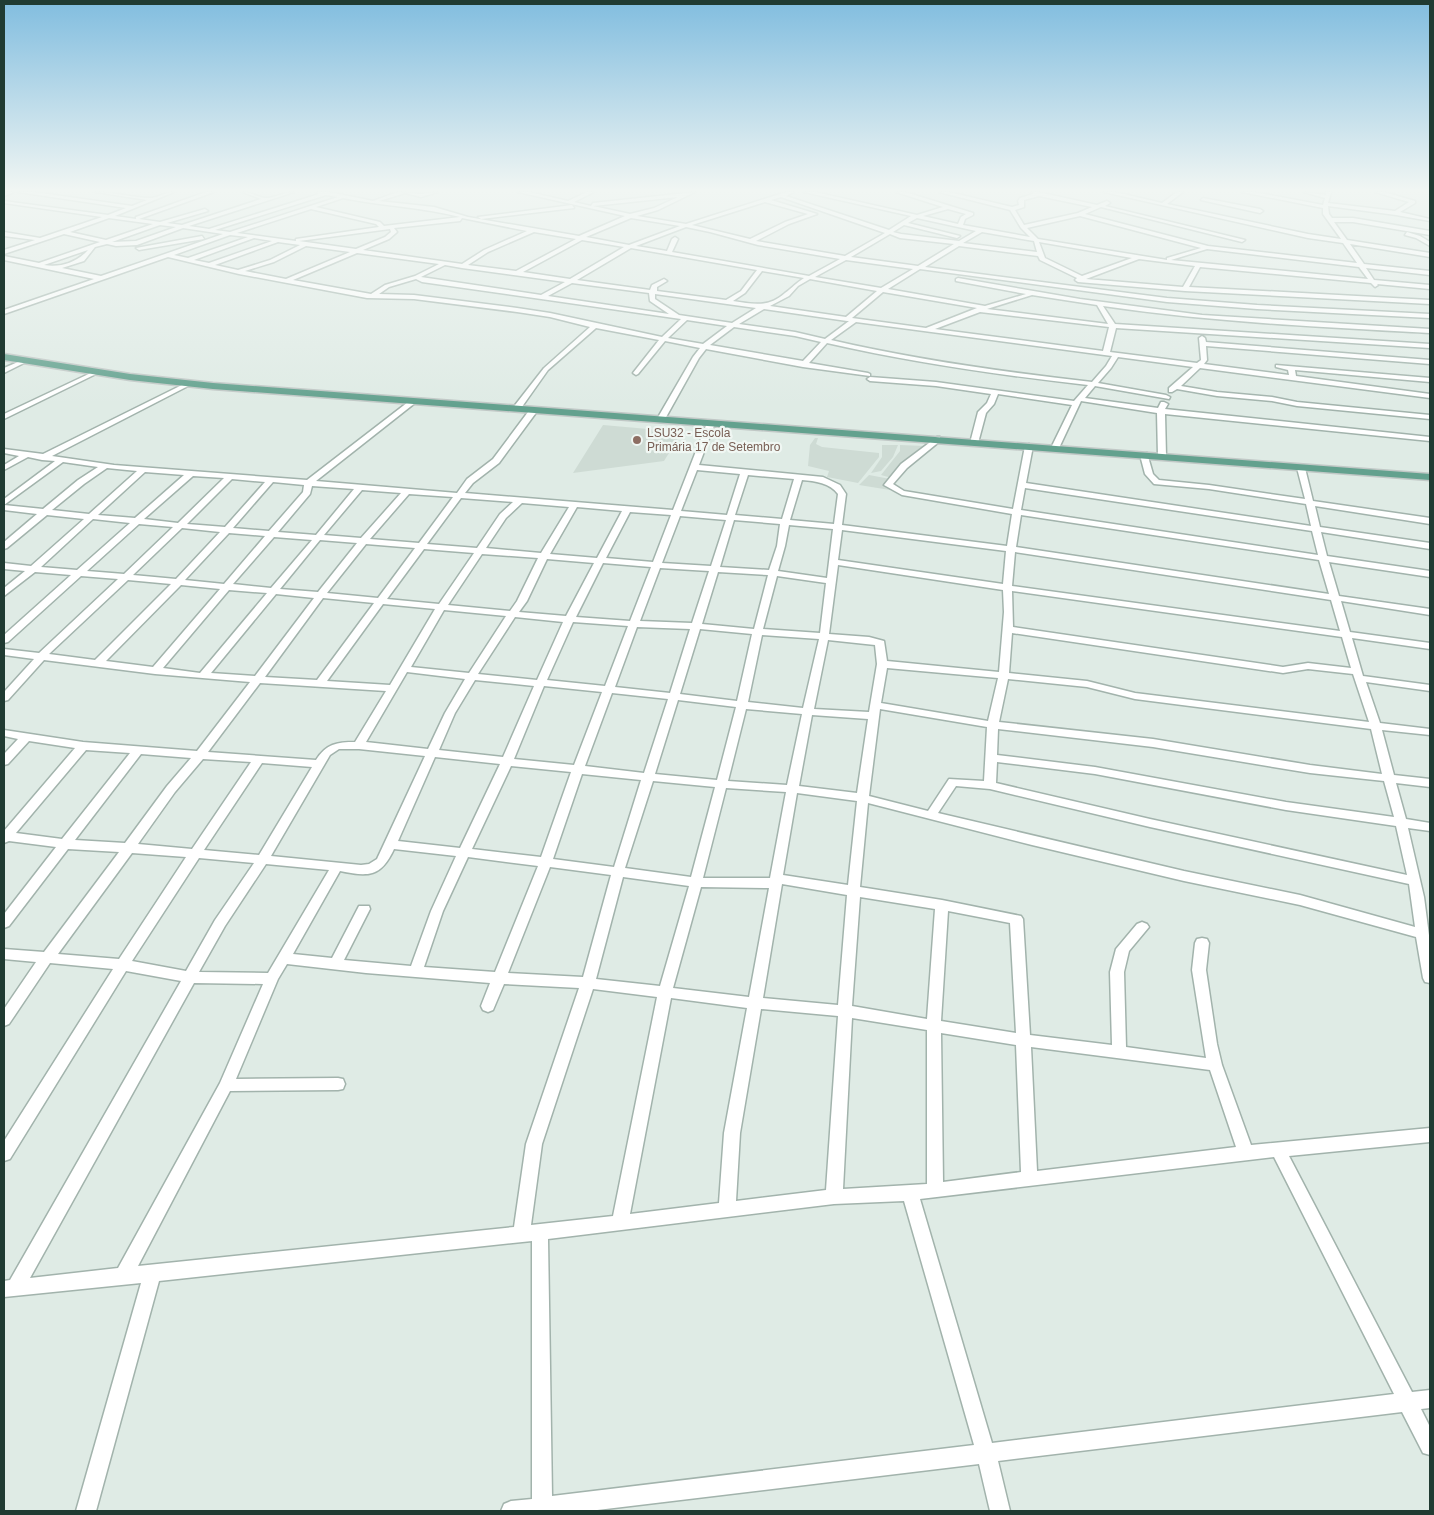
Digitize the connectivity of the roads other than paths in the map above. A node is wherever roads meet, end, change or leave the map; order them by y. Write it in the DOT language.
graph roads {
  1 [pos="27,263"];
  2 [pos="45,263"];
  3 [pos="74,263"];
  4 [pos="147,263"];
  5 [pos="199,263"];
  6 [pos="215,263"];
  7 [pos="267,263"];
  8 [pos="332,263"];
  9 [pos="434,263"];
  10 [pos="467,263"];
  11 [pos="538,263"];
  12 [pos="602,263"];
  13 [pos="721,263"];
  14 [pos="836,263"];
  15 [pos="879,263"];
  16 [pos="926,263"];
  17 [pos="1049,263"];
  18 [pos="1126,263"];
  19 [pos="1187,263"];
  20 [pos="1333,263"];
  21 [pos="1359,263"];
  22 [pos="41,264"];
  23 [pos="443,264"];
  24 [pos="1199,264"];
  25 [pos="209,265"];
  26 [pos="462,266"];
  27 [pos="1361,266"];
  28 [pos="57,268"];
  29 [pos="918,268"];
  30 [pos="484,269"];
  31 [pos="760,270"];
  32 [pos="239,272"];
  33 [pos="912,273"];
  34 [pos="1430,273"];
  35 [pos="518,274"];
  36 [pos="470,276"];
  37 [pos="417,277"];
  38 [pos="101,278"];
  39 [pos="807,278"];
  40 [pos="1080,279"];
  41 [pos="464,280"];
  42 [pos="287,281"];
  43 [pos="570,281"];
  44 [pos="664,281"];
  45 [pos="1373,282"];
  46 [pos="457,284"];
  47 [pos="1060,285"];
  48 [pos="1430,287"];
  49 [pos="1177,288"];
  50 [pos="1185,288"];
  51 [pos="882,290"];
  52 [pos="653,292"];
  53 [pos="1032,294"];
  54 [pos="373,296"];
  55 [pos="544,296"];
  56 [pos="1166,300"];
  57 [pos="1387,300"];
  58 [pos="728,302"];
  59 [pos="1430,302"];
  60 [pos="1099,304"];
  61 [pos="762,307"];
  62 [pos="981,309"];
  63 [pos="4,312"];
  64 [pos="1162,312"];
  65 [pos="1397,314"];
  66 [pos="1203,316"];
  67 [pos="1430,316"];
  68 [pos="682,318"];
  69 [pos="851,319"];
  70 [pos="595,326"];
  71 [pos="731,326"];
  72 [pos="1113,326"];
  73 [pos="927,330"];
  74 [pos="1408,330"];
  75 [pos="1430,331"];
  76 [pos="1201,332"];
  77 [pos="663,339"];
  78 [pos="826,341"];
  79 [pos="1202,344"];
  80 [pos="1421,345"];
  81 [pos="1430,346"];
  82 [pos="704,347"];
  83 [pos="1106,353"];
  84 [pos="1116,354"];
  85 [pos="4,357"];
  86 [pos="1430,358"];
  87 [pos="27,360"];
  88 [pos="1430,362"];
  89 [pos="803,364"];
  90 [pos="1199,365"];
  91 [pos="1278,366"];
  92 [pos="1291,368"];
  93 [pos="4,371"];
  94 [pos="97,372"];
  95 [pos="636,373"];
  96 [pos="1293,377"];
  97 [pos="1430,380"];
  98 [pos="188,384"];
  99 [pos="1094,384"];
  100 [pos="1175,387"];
  101 [pos="995,392"];
  102 [pos="1430,396"];
  103 [pos="1166,397"];
  104 [pos="412,401"];
  105 [pos="1078,401"];
  106 [pos="516,409"];
  107 [pos="534,410"];
  108 [pos="1161,411"];
  109 [pos="4,417"];
  110 [pos="1430,417"];
  111 [pos="661,419"];
  112 [pos="711,423"];
  113 [pos="937,439"];
  114 [pos="1430,439"];
  115 [pos="974,443"];
  116 [pos="1029,446"];
  117 [pos="1054,448"];
  118 [pos="4,451"];
  119 [pos="26,455"];
  120 [pos="1144,455"];
  121 [pos="1162,456"];
  122 [pos="42,458"];
  123 [pos="60,460"];
  124 [pos="105,466"];
  125 [pos="4,468"];
  126 [pos="694,468"];
  127 [pos="1301,468"];
  128 [pos="144,469"];
  129 [pos="745,472"];
  130 [pos="191,473"];
  131 [pos="230,477"];
  132 [pos="799,477"];
  133 [pos="1430,477"];
  134 [pos="270,481"];
  135 [pos="310,483"];
  136 [pos="1022,484"];
  137 [pos="360,487"];
  138 [pos="408,490"];
  139 [pos="459,495"];
  140 [pos="520,500"];
  141 [pos="4,503"];
  142 [pos="1310,503"];
  143 [pos="574,505"];
  144 [pos="4,508"];
  145 [pos="627,510"];
  146 [pos="1016,512"];
  147 [pos="43,513"];
  148 [pos="676,514"];
  149 [pos="92,517"];
  150 [pos="731,518"];
  151 [pos="136,521"];
  152 [pos="1430,521"];
  153 [pos="785,522"];
  154 [pos="179,526"];
  155 [pos="838,527"];
  156 [pos="1316,529"];
  157 [pos="226,530"];
  158 [pos="270,534"];
  159 [pos="317,536"];
  160 [pos="364,541"];
  161 [pos="4,546"];
  162 [pos="421,546"];
  163 [pos="1430,546"];
  164 [pos="1011,549"];
  165 [pos="480,551"];
  166 [pos="544,556"];
  167 [pos="1323,557"];
  168 [pos="600,560"];
  169 [pos="834,562"];
  170 [pos="656,565"];
  171 [pos="4,566"];
  172 [pos="33,568"];
  173 [pos="715,569"];
  174 [pos="79,573"];
  175 [pos="772,573"];
  176 [pos="1430,574"];
  177 [pos="126,578"];
  178 [pos="832,581"];
  179 [pos="179,583"];
  180 [pos="224,587"];
  181 [pos="1006,587"];
  182 [pos="272,592"];
  183 [pos="4,593"];
  184 [pos="320,595"];
  185 [pos="1335,598"];
  186 [pos="382,600"];
  187 [pos="443,606"];
  188 [pos="1430,612"];
  189 [pos="511,614"];
  190 [pos="569,620"];
  191 [pos="635,624"];
  192 [pos="697,626"];
  193 [pos="1008,629"];
  194 [pos="759,632"];
  195 [pos="1347,634"];
  196 [pos="824,637"];
  197 [pos="4,640"];
  198 [pos="1430,646"];
  199 [pos="4,652"];
  200 [pos="41,657"];
  201 [pos="97,664"];
  202 [pos="882,664"];
  203 [pos="404,669"];
  204 [pos="155,670"];
  205 [pos="1004,675"];
  206 [pos="1358,675"];
  207 [pos="203,676"];
  208 [pos="472,678"];
  209 [pos="257,679"];
  210 [pos="320,683"];
  211 [pos="540,684"];
  212 [pos="394,688"];
  213 [pos="1430,688"];
  214 [pos="610,689"];
  215 [pos="674,696"];
  216 [pos="4,698"];
  217 [pos="742,704"];
  218 [pos="807,711"];
  219 [pos="874,711"];
  220 [pos="993,725"];
  221 [pos="1375,725"];
  222 [pos="1430,732"];
  223 [pos="4,734"];
  224 [pos="26,738"];
  225 [pos="359,745"];
  226 [pos="83,746"];
  227 [pos="138,750"];
  228 [pos="431,753"];
  229 [pos="201,754"];
  230 [pos="993,758"];
  231 [pos="259,759"];
  232 [pos="4,761"];
  233 [pos="507,762"];
  234 [pos="319,764"];
  235 [pos="578,769"];
  236 [pos="648,777"];
  237 [pos="1388,778"];
  238 [pos="1430,783"];
  239 [pos="720,784"];
  240 [pos="990,785"];
  241 [pos="793,789"];
  242 [pos="862,798"];
  243 [pos="930,816"];
  244 [pos="1401,822"];
  245 [pos="1430,827"];
  246 [pos="4,837"];
  247 [pos="64,844"];
  248 [pos="389,844"];
  249 [pos="129,848"];
  250 [pos="464,853"];
  251 [pos="194,854"];
  252 [pos="264,859"];
  253 [pos="546,862"];
  254 [pos="338,866"];
  255 [pos="618,872"];
  256 [pos="778,879"];
  257 [pos="1415,880"];
  258 [pos="696,882"];
  259 [pos="854,892"];
  260 [pos="942,905"];
  261 [pos="364,909"];
  262 [pos="4,922"];
  263 [pos="1142,927"];
  264 [pos="1422,934"];
  265 [pos="1202,943"];
  266 [pos="4,954"];
  267 [pos="285,958"];
  268 [pos="46,959"];
  269 [pos="124,965"];
  270 [pos="336,965"];
  271 [pos="416,972"];
  272 [pos="190,977"];
  273 [pos="272,978"];
  274 [pos="498,978"];
  275 [pos="1430,978"];
  276 [pos="588,983"];
  277 [pos="665,992"];
  278 [pos="756,1003"];
  279 [pos="488,1006"];
  280 [pos="845,1011"];
  281 [pos="4,1020"];
  282 [pos="934,1026"];
  283 [pos="1023,1040"];
  284 [pos="1119,1051"];
  285 [pos="1215,1065"];
  286 [pos="338,1084"];
  287 [pos="226,1085"];
  288 [pos="1430,1135"];
  289 [pos="1278,1150"];
  290 [pos="1246,1153"];
  291 [pos="4,1154"];
  292 [pos="1029,1178"];
  293 [pos="935,1189"];
  294 [pos="910,1193"];
  295 [pos="834,1197"];
  296 [pos="726,1209"];
  297 [pos="620,1222"];
  298 [pos="531,1232"];
  299 [pos="152,1274"];
  300 [pos="124,1276"];
  301 [pos="10,1289"];
  302 [pos="1430,1400"];
  303 [pos="1408,1402"];
  304 [pos="1430,1446"];
  305 [pos="986,1453"];
  306 [pos="542,1509"];
  307 [pos="86,1511"];
  308 [pos="511,1511"];
  309 [pos="1000,1511"];
  1 -- 38 [label="street"];
  2 -- 22 [label="street"];
  3 -- 28 [label="street"];
  4 -- 38 [label="street"];
  5 -- 25 [label="street"];
  6 -- 25 [label="street"];
  7 -- 32 [label="street"];
  8 -- 42 [label="street"];
  9 -- 23 [label="street"];
  10 -- 26 [label="street"];
  11 -- 35 [label="street"];
  12 -- 43 [label="street"];
  13 -- 31 [label="street"];
  14 -- 39 [label="street"];
  15 -- 29 [label="street"];
  16 -- 29 [label="street"];
  17 -- 40 [label="street"];
  18 -- 40 [label="street"];
  19 -- 24 [label="street"];
  20 -- 27 [label="street"];
  21 -- 27 [label="street"];
  23 -- 26 [label="street"];
  23 -- 37 [label="street"];
  24 -- 45 [label="street"];
  24 -- 50 [label="street"];
  25 -- 32 [label="street"];
  26 -- 30 [label="street"];
  27 -- 34 [label="street"];
  27 -- 45 [label="street"];
  29 -- 33 [label="street"];
  29 -- 47 [label="street"];
  30 -- 35 [label="street"];
  30 -- 36 [label="street"];
  31 -- 39 [label="street"];
  31 -- 58 [label="street"];
  32 -- 42 [label="street"];
  33 -- 51 [label="street"];
  33 -- 53 [label="street"];
  35 -- 43 [label="street"];
  37 -- 46 [label="street"];
  37 -- 54 [label="street"];
  38 -- 63 [label="street"];
  39 -- 51 [label="street"];
  39 -- 61 [label="street"];
  40 -- 47 [label="street"];
  40 -- 49 [label="street"];
  41 -- 46 [label="street"];
  42 -- 54 [label="street"];
  43 -- 52 [label="street"];
  43 -- 55 [label="street"];
  44 -- 52 [label="street"];
  45 -- 48 [label="street"];
  45 -- 57 [label="street"];
  46 -- 55 [label="street"];
  47 -- 53 [label="street"];
  47 -- 56 [label="street"];
  49 -- 50 [label="street"];
  49 -- 56 [label="street"];
  50 -- 57 [label="street"];
  51 -- 62 [label="street"];
  51 -- 69 [label="street"];
  52 -- 58 [label="street"];
  52 -- 68 [label="street"];
  53 -- 60 [label="street"];
  53 -- 62 [label="street"];
  54 -- 70 [label="street"];
  55 -- 68 [label="street"];
  56 -- 64 [label="street"];
  56 -- 65 [label="street"];
  57 -- 59 [label="street"];
  57 -- 65 [label="street"];
  58 -- 61 [label="street"];
  60 -- 64 [label="street"];
  60 -- 72 [label="street"];
  61 -- 69 [label="street"];
  61 -- 71 [label="street"];
  62 -- 72 [label="street"];
  62 -- 73 [label="street"];
  64 -- 66 [label="street"];
  65 -- 67 [label="street"];
  65 -- 74 [label="street"];
  66 -- 74 [label="street"];
  66 -- 76 [label="street"];
  68 -- 71 [label="street"];
  68 -- 77 [label="street"];
  69 -- 73 [label="street"];
  69 -- 78 [label="street"];
  70 -- 77 [label="street"];
  70 -- 106 [label="street"];
  71 -- 78 [label="street"];
  71 -- 82 [label="street"];
  72 -- 76 [label="street"];
  72 -- 83 [label="street"];
  73 -- 83 [label="street"];
  74 -- 75 [label="street"];
  74 -- 80 [label="street"];
  76 -- 79 [label="street"];
  76 -- 80 [label="street"];
  77 -- 82 [label="street"];
  77 -- 95 [label="street"];
  78 -- 89 [label="street"];
  78 -- 99 [label="street"];
  79 -- 88 [label="street"];
  79 -- 90 [label="street"];
  80 -- 81 [label="street"];
  80 -- 86 [label="street"];
  82 -- 89 [label="street"];
  82 -- 111 [label="street"];
  83 -- 84 [label="street"];
  84 -- 90 [label="street"];
  84 -- 99 [label="street"];
  85 -- 87 [label="main road"];
  87 -- 93 [label="street"];
  87 -- 94 [label="main road"];
  89 -- 101 [label="street"];
  90 -- 96 [label="street"];
  90 -- 100 [label="street"];
  91 -- 92 [label="street"];
  92 -- 96 [label="street"];
  92 -- 97 [label="street"];
  94 -- 98 [label="main road"];
  94 -- 109 [label="street"];
  96 -- 102 [label="street"];
  98 -- 104 [label="main road"];
  98 -- 122 [label="street"];
  99 -- 103 [label="street"];
  99 -- 105 [label="street"];
  100 -- 103 [label="street"];
  100 -- 110 [label="street"];
  101 -- 105 [label="street"];
  101 -- 115 [label="street"];
  103 -- 108 [label="street"];
  104 -- 106 [label="main road"];
  104 -- 135 [label="street"];
  105 -- 108 [label="street"];
  105 -- 117 [label="street"];
  106 -- 107 [label="main road"];
  107 -- 111 [label="main road"];
  107 -- 139 [label="street"];
  108 -- 114 [label="street"];
  108 -- 121 [label="street"];
  111 -- 112 [label="main road"];
  112 -- 113 [label="main road"];
  112 -- 126 [label="street"];
  113 -- 115 [label="main road"];
  113 -- 146 [label="street"];
  115 -- 116 [label="main road"];
  116 -- 117 [label="main road"];
  116 -- 136 [label="street"];
  117 -- 120 [label="main road"];
  118 -- 119 [label="street"];
  119 -- 122 [label="street"];
  119 -- 125 [label="street"];
  120 -- 121 [label="main road"];
  120 -- 142 [label="street"];
  121 -- 127 [label="main road"];
  122 -- 123 [label="street"];
  123 -- 124 [label="street"];
  123 -- 141 [label="street"];
  124 -- 128 [label="street"];
  124 -- 147 [label="street"];
  126 -- 129 [label="street"];
  126 -- 148 [label="street"];
  127 -- 133 [label="main road"];
  127 -- 142 [label="street"];
  128 -- 130 [label="street"];
  128 -- 149 [label="street"];
  129 -- 132 [label="street"];
  129 -- 150 [label="street"];
  130 -- 131 [label="street"];
  130 -- 151 [label="street"];
  131 -- 134 [label="street"];
  131 -- 154 [label="street"];
  132 -- 153 [label="street"];
  132 -- 155 [label="street"];
  134 -- 135 [label="street"];
  134 -- 157 [label="street"];
  135 -- 137 [label="street"];
  135 -- 158 [label="street"];
  136 -- 146 [label="street"];
  136 -- 156 [label="street"];
  137 -- 138 [label="street"];
  137 -- 159 [label="street"];
  138 -- 139 [label="street"];
  138 -- 160 [label="street"];
  139 -- 140 [label="street"];
  139 -- 162 [label="street"];
  140 -- 143 [label="street"];
  140 -- 165 [label="street"];
  142 -- 152 [label="street"];
  142 -- 156 [label="street"];
  143 -- 145 [label="street"];
  143 -- 166 [label="street"];
  144 -- 147 [label="street"];
  145 -- 148 [label="street"];
  145 -- 168 [label="street"];
  146 -- 164 [label="street"];
  146 -- 167 [label="street"];
  147 -- 149 [label="street"];
  147 -- 161 [label="street"];
  148 -- 150 [label="street"];
  148 -- 170 [label="street"];
  149 -- 151 [label="street"];
  149 -- 172 [label="street"];
  150 -- 153 [label="street"];
  150 -- 173 [label="street"];
  151 -- 154 [label="street"];
  151 -- 174 [label="street"];
  153 -- 155 [label="street"];
  153 -- 175 [label="street"];
  154 -- 157 [label="street"];
  154 -- 177 [label="street"];
  155 -- 164 [label="street"];
  155 -- 169 [label="street"];
  156 -- 163 [label="street"];
  156 -- 167 [label="street"];
  157 -- 158 [label="street"];
  157 -- 179 [label="street"];
  158 -- 159 [label="street"];
  158 -- 180 [label="street"];
  159 -- 160 [label="street"];
  159 -- 182 [label="street"];
  160 -- 162 [label="street"];
  160 -- 184 [label="street"];
  162 -- 165 [label="street"];
  162 -- 186 [label="street"];
  164 -- 181 [label="street"];
  164 -- 185 [label="street"];
  165 -- 166 [label="street"];
  165 -- 187 [label="street"];
  166 -- 168 [label="street"];
  166 -- 189 [label="street"];
  167 -- 176 [label="street"];
  167 -- 185 [label="street"];
  168 -- 170 [label="street"];
  168 -- 190 [label="street"];
  169 -- 178 [label="street"];
  169 -- 181 [label="street"];
  170 -- 173 [label="street"];
  170 -- 191 [label="street"];
  171 -- 172 [label="street"];
  172 -- 174 [label="street"];
  172 -- 183 [label="street"];
  173 -- 175 [label="street"];
  173 -- 192 [label="street"];
  174 -- 177 [label="street"];
  174 -- 197 [label="street"];
  175 -- 178 [label="street"];
  175 -- 194 [label="street"];
  177 -- 179 [label="street"];
  177 -- 200 [label="street"];
  178 -- 196 [label="street"];
  179 -- 180 [label="street"];
  179 -- 201 [label="street"];
  180 -- 182 [label="street"];
  180 -- 204 [label="street"];
  181 -- 193 [label="street"];
  181 -- 195 [label="street"];
  182 -- 184 [label="street"];
  182 -- 207 [label="street"];
  184 -- 186 [label="street"];
  184 -- 209 [label="street"];
  185 -- 188 [label="street"];
  185 -- 195 [label="street"];
  186 -- 187 [label="street"];
  186 -- 210 [label="street"];
  187 -- 189 [label="street"];
  187 -- 203 [label="street"];
  189 -- 190 [label="street"];
  189 -- 208 [label="street"];
  190 -- 191 [label="street"];
  190 -- 211 [label="street"];
  191 -- 192 [label="street"];
  191 -- 214 [label="street"];
  192 -- 194 [label="street"];
  192 -- 215 [label="street"];
  193 -- 205 [label="street"];
  193 -- 206 [label="street"];
  194 -- 196 [label="street"];
  194 -- 217 [label="street"];
  195 -- 198 [label="street"];
  195 -- 206 [label="street"];
  196 -- 202 [label="street"];
  196 -- 218 [label="street"];
  199 -- 200 [label="street"];
  200 -- 201 [label="street"];
  200 -- 216 [label="street"];
  201 -- 204 [label="street"];
  202 -- 205 [label="street"];
  202 -- 219 [label="street"];
  203 -- 208 [label="street"];
  203 -- 212 [label="street"];
  204 -- 207 [label="street"];
  205 -- 220 [label="street"];
  205 -- 221 [label="street"];
  206 -- 213 [label="street"];
  206 -- 221 [label="street"];
  207 -- 209 [label="street"];
  208 -- 211 [label="street"];
  208 -- 228 [label="street"];
  209 -- 210 [label="street"];
  209 -- 229 [label="street"];
  210 -- 212 [label="street"];
  211 -- 214 [label="street"];
  211 -- 233 [label="street"];
  212 -- 225 [label="street"];
  214 -- 215 [label="street"];
  214 -- 235 [label="street"];
  215 -- 217 [label="street"];
  215 -- 236 [label="street"];
  217 -- 218 [label="street"];
  217 -- 239 [label="street"];
  218 -- 219 [label="street"];
  218 -- 241 [label="street"];
  219 -- 220 [label="street"];
  219 -- 242 [label="street"];
  220 -- 230 [label="street"];
  220 -- 237 [label="street"];
  221 -- 222 [label="street"];
  221 -- 237 [label="street"];
  223 -- 224 [label="street"];
  224 -- 226 [label="street"];
  224 -- 232 [label="street"];
  225 -- 228 [label="street"];
  225 -- 234 [label="street"];
  226 -- 227 [label="street"];
  226 -- 246 [label="street"];
  227 -- 229 [label="street"];
  227 -- 247 [label="street"];
  228 -- 233 [label="street"];
  228 -- 248 [label="street"];
  229 -- 231 [label="street"];
  229 -- 249 [label="street"];
  230 -- 240 [label="street"];
  230 -- 244 [label="street"];
  231 -- 234 [label="street"];
  231 -- 251 [label="street"];
  233 -- 235 [label="street"];
  233 -- 250 [label="street"];
  234 -- 252 [label="street"];
  235 -- 236 [label="street"];
  235 -- 253 [label="street"];
  236 -- 239 [label="street"];
  236 -- 255 [label="street"];
  237 -- 238 [label="street"];
  237 -- 244 [label="street"];
  239 -- 241 [label="street"];
  239 -- 258 [label="street"];
  240 -- 243 [label="street"];
  240 -- 257 [label="street"];
  241 -- 242 [label="street"];
  241 -- 256 [label="street"];
  242 -- 243 [label="street"];
  242 -- 259 [label="street"];
  243 -- 264 [label="street"];
  244 -- 245 [label="street"];
  244 -- 257 [label="street"];
  246 -- 247 [label="street"];
  247 -- 249 [label="street"];
  247 -- 262 [label="street"];
  248 -- 250 [label="street"];
  248 -- 254 [label="street"];
  249 -- 251 [label="street"];
  249 -- 268 [label="street"];
  250 -- 253 [label="street"];
  250 -- 271 [label="street"];
  251 -- 252 [label="street"];
  251 -- 269 [label="street"];
  252 -- 254 [label="street"];
  252 -- 272 [label="street"];
  253 -- 255 [label="street"];
  253 -- 274 [label="street"];
  254 -- 267 [label="street"];
  255 -- 258 [label="street"];
  255 -- 276 [label="street"];
  256 -- 258 [label="street"];
  256 -- 259 [label="street"];
  256 -- 278 [label="street"];
  257 -- 264 [label="street"];
  258 -- 277 [label="street"];
  259 -- 260 [label="street"];
  259 -- 280 [label="street"];
  260 -- 282 [label="street"];
  260 -- 283 [label="street"];
  261 -- 270 [label="street"];
  263 -- 284 [label="street"];
  264 -- 275 [label="street"];
  265 -- 285 [label="street"];
  266 -- 268 [label="street"];
  267 -- 270 [label="street"];
  267 -- 273 [label="street"];
  268 -- 269 [label="street"];
  268 -- 281 [label="street"];
  269 -- 272 [label="street"];
  269 -- 291 [label="street"];
  270 -- 271 [label="street"];
  271 -- 274 [label="street"];
  272 -- 273 [label="street"];
  272 -- 301 [label="street"];
  273 -- 287 [label="street"];
  274 -- 276 [label="street"];
  274 -- 279 [label="street"];
  276 -- 277 [label="street"];
  276 -- 298 [label="street"];
  277 -- 278 [label="street"];
  277 -- 297 [label="street"];
  278 -- 280 [label="street"];
  278 -- 296 [label="street"];
  280 -- 282 [label="street"];
  280 -- 295 [label="street"];
  282 -- 283 [label="street"];
  282 -- 293 [label="street"];
  283 -- 284 [label="street"];
  283 -- 292 [label="street"];
  284 -- 285 [label="street"];
  285 -- 290 [label="street"];
  286 -- 287 [label="street"];
  287 -- 300 [label="street"];
  288 -- 289 [label="street"];
  289 -- 290 [label="street"];
  289 -- 303 [label="street"];
  290 -- 292 [label="street"];
  292 -- 293 [label="street"];
  293 -- 294 [label="street"];
  294 -- 295 [label="street"];
  294 -- 305 [label="street"];
  295 -- 296 [label="street"];
  296 -- 297 [label="street"];
  297 -- 298 [label="street"];
  298 -- 299 [label="street"];
  298 -- 306 [label="street"];
  299 -- 300 [label="street"];
  299 -- 307 [label="street"];
  300 -- 301 [label="street"];
  302 -- 303 [label="street"];
  303 -- 304 [label="street"];
  303 -- 305 [label="street"];
  305 -- 306 [label="street"];
  305 -- 309 [label="street"];
  306 -- 308 [label="street"];
}
